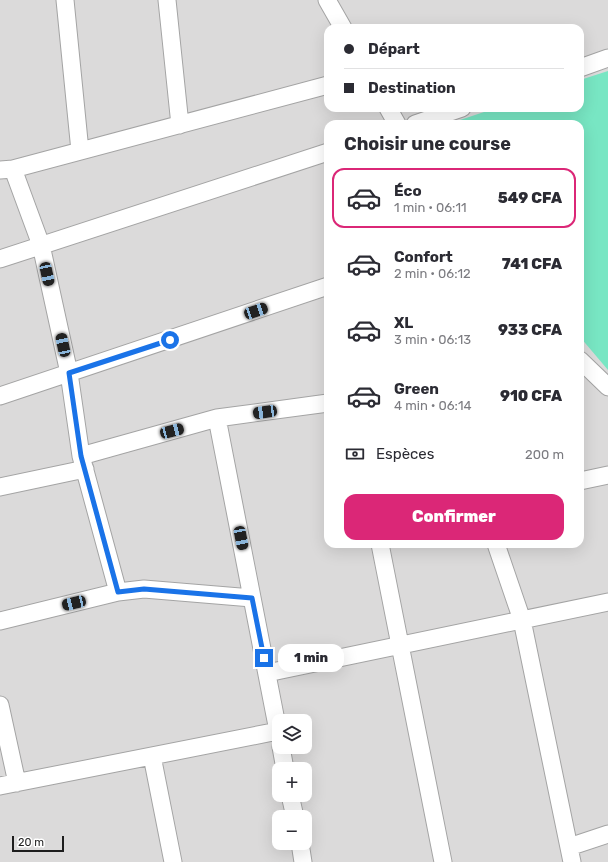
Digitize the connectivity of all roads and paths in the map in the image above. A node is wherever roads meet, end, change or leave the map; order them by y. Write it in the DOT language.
graph roads {
  1 [pos="65,0"];
  2 [pos="167,0"];
  3 [pos="327,0"];
  4 [pos="341,24"];
  5 [pos="608,58"];
  6 [pos="584,67"];
  7 [pos="324,86"];
  8 [pos="450,112"];
  9 [pos="427,120"];
  10 [pos="180,125"];
  11 [pos="80,151"];
  12 [pos="324,153"];
  13 [pos="7,169"];
  14 [pos="40,246"];
  15 [pos="0,259"];
  16 [pos="324,287"];
  17 [pos="584,367"];
  18 [pos="69,373"];
  19 [pos="608,387"];
  20 [pos="0,396"];
  21 [pos="324,404"];
  22 [pos="217,418"];
  23 [pos="83,462"];
  24 [pos="608,476"];
  25 [pos="584,480"];
  26 [pos="0,488"];
  27 [pos="381,548"];
  28 [pos="497,548"];
  29 [pos="118,592"];
  30 [pos="252,598"];
  31 [pos="608,602"];
  32 [pos="522,620"];
  33 [pos="0,621"];
  34 [pos="400,645"];
  35 [pos="267,673"];
  36 [pos="0,705"];
  37 [pos="275,714"];
  38 [pos="272,739"];
  39 [pos="152,756"];
  40 [pos="17,783"];
  41 [pos="0,786"];
  42 [pos="608,834"];
  43 [pos="301,850"];
  44 [pos="571,854"];
  45 [pos="173,862"];
  46 [pos="303,862"];
  47 [pos="443,862"];
  1 -- 11 [label="street"];
  2 -- 10 [label="street"];
  3 -- 4 [label="street"];
  5 -- 6 [label="street"];
  7 -- 10 [label="street"];
  8 -- 9 [label="street"];
  10 -- 11 [label="street"];
  11 -- 13 [label="street"];
  12 -- 14 [label="street"];
  13 -- 14 [label="street"];
  14 -- 15 [label="street"];
  14 -- 18 [label="street"];
  16 -- 18 [label="street"];
  17 -- 19 [label="street"];
  18 -- 20 [label="street"];
  18 -- 23 [label="street"];
  21 -- 22 [label="street"];
  22 -- 23 [label="street"];
  22 -- 30 [label="street"];
  23 -- 26 [label="street"];
  23 -- 29 [label="street"];
  24 -- 25 [label="street"];
  27 -- 34 [label="street"];
  28 -- 32 [label="street"];
  29 -- 30 [label="street"];
  29 -- 33 [label="street"];
  30 -- 35 [label="street"];
  31 -- 32 [label="street"];
  32 -- 34 [label="street"];
  32 -- 44 [label="street"];
  34 -- 35 [label="street"];
  34 -- 47 [label="street"];
  35 -- 37 [label="street"];
  36 -- 40 [label="street"];
  38 -- 39 [label="street"];
  39 -- 40 [label="street"];
  39 -- 45 [label="street"];
  40 -- 41 [label="street"];
  42 -- 44 [label="street"];
  43 -- 46 [label="street"];
}
